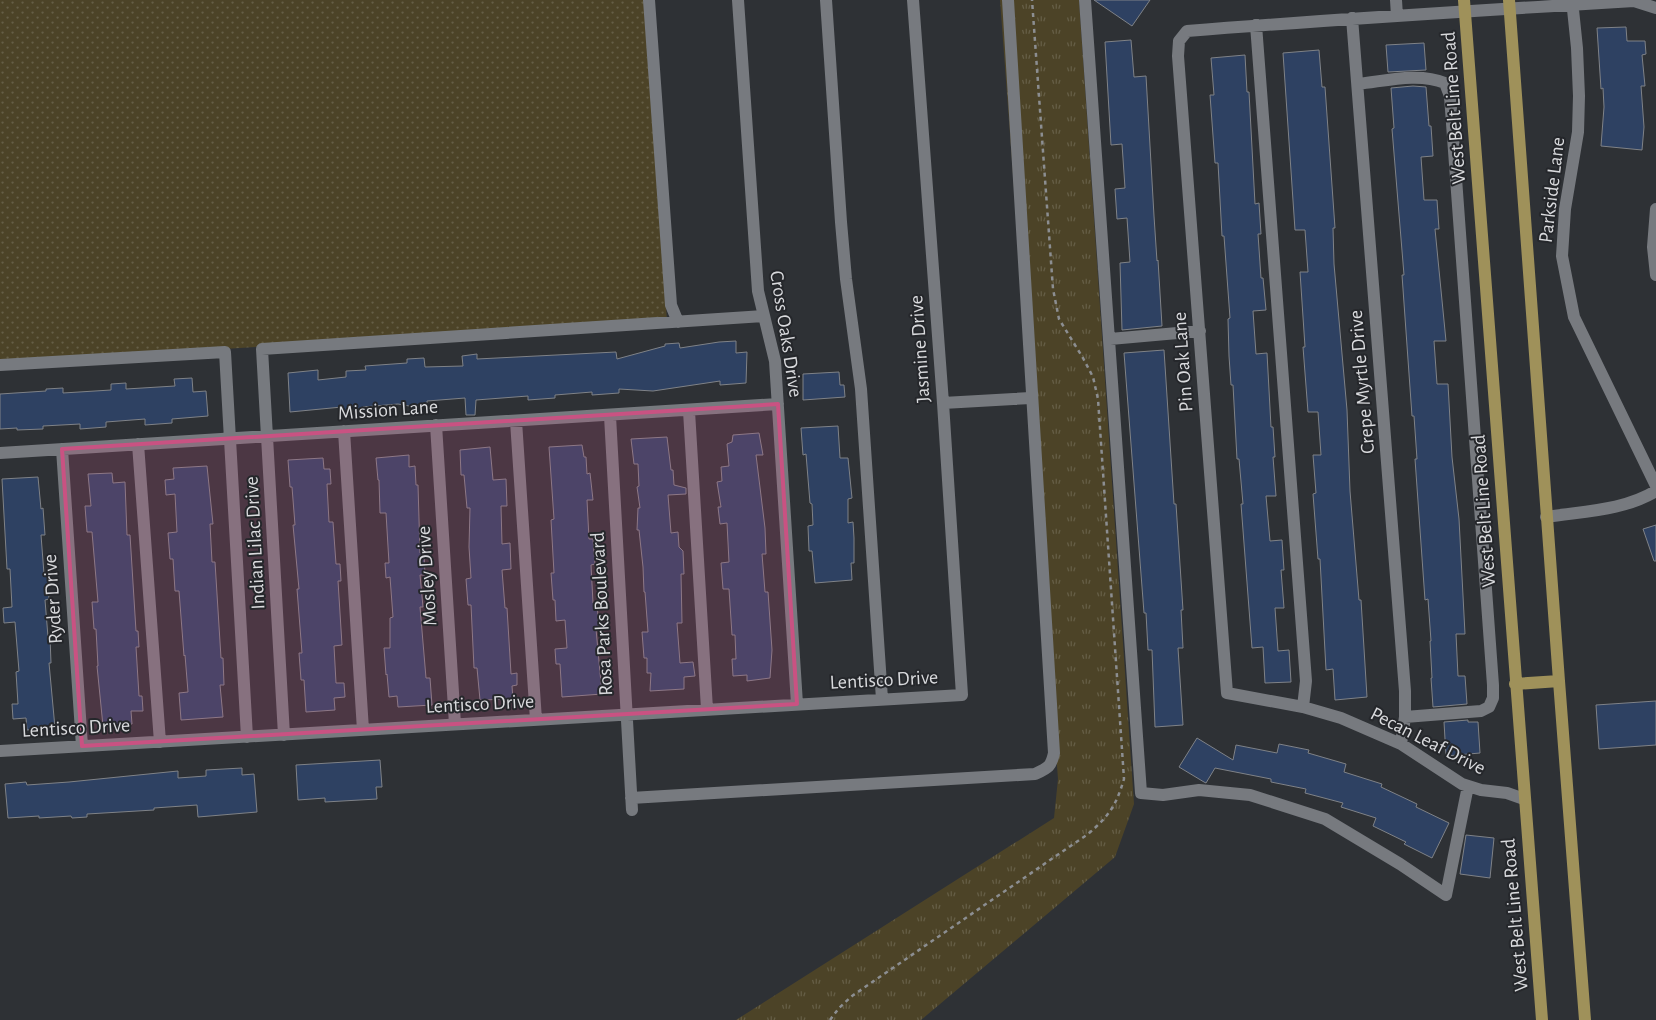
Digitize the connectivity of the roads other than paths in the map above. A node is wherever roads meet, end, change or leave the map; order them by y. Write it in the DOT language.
graph roads {
  1 [pos="649,0"];
  2 [pos="738,0"];
  3 [pos="826,0"];
  4 [pos="913,0"];
  5 [pos="1008,0"];
  6 [pos="1085,0"];
  7 [pos="1396,0"];
  8 [pos="1572,2"];
  9 [pos="1509,4"];
  10 [pos="1655,5"];
  11 [pos="1465,6"];
  12 [pos="1397,16"];
  13 [pos="1352,18"];
  14 [pos="1256,25"];
  15 [pos="1358,84"];
  16 [pos="1656,209"];
  17 [pos="1656,276"];
  18 [pos="764,316"];
  19 [pos="678,322"];
  20 [pos="1200,331"];
  21 [pos="1110,338"];
  22 [pos="0,365"];
  23 [pos="1031,398"];
  24 [pos="943,403"];
  25 [pos="778,404"];
  26 [pos="689,411"];
  27 [pos="610,416"];
  28 [pos="516,421"];
  29 [pos="436,425"];
  30 [pos="344,431"];
  31 [pos="268,436"];
  32 [pos="229,438"];
  33 [pos="138,444"];
  34 [pos="62,449"];
  35 [pos="0,453"];
  36 [pos="1656,486"];
  37 [pos="1656,491"];
  38 [pos="1546,517"];
  39 [pos="1559,681"];
  40 [pos="1515,684"];
  41 [pos="1228,694"];
  42 [pos="962,695"];
  43 [pos="882,699"];
  44 [pos="797,704"];
  45 [pos="1303,707"];
  46 [pos="707,709"];
  47 [pos="626,714"];
  48 [pos="1405,717"];
  49 [pos="536,720"];
  50 [pos="455,724"];
  51 [pos="363,730"];
  52 [pos="284,735"];
  53 [pos="247,737"];
  54 [pos="160,742"];
  55 [pos="1400,744"];
  56 [pos="82,746"];
  57 [pos="0,751"];
  58 [pos="1468,786"];
  59 [pos="1524,799"];
  60 [pos="1542,1020"];
  61 [pos="1585,1020"];
  1 -- 19 [label="street"];
  2 -- 18 [label="street, Cross Oaks Drive"];
  3 -- 43 [label="street"];
  4 -- 24 [label="street, Jasmine Drive"];
  5 -- 23 [label="street"];
  6 -- 21 [label="street"];
  7 -- 12 [label="street"];
  8 -- 9 [label="street"];
  8 -- 10 [label="street"];
  8 -- 36 [label="street, Parkside Lane"];
  9 -- 11 [label="street"];
  9 -- 38 [label="main road"];
  11 -- 12 [label="street"];
  11 -- 40 [label="main road, West Belt Line Road"];
  12 -- 13 [label="street"];
  13 -- 14 [label="street"];
  13 -- 15 [label="street, Crepe Myrtle Drive"];
  14 -- 20 [label="street, Pin Oak Lane"];
  14 -- 45 [label="street"];
  15 -- 48 [label="street, Crepe Myrtle Drive"];
  15 -- 48 [label="street"];
  16 -- 17 [label="street"];
  18 -- 19 [label="street"];
  18 -- 25 [label="street, Cross Oaks Drive"];
  19 -- 31 [label="street, Indian Lilac Drive"];
  20 -- 21 [label="street"];
  20 -- 41 [label="street, Pin Oak Lane"];
  21 -- 58 [label="street"];
  22 -- 32 [label="street, Indian Lilac Drive"];
  23 -- 24 [label="street"];
  23 -- 47 [label="street, Rosa Parks Boulevard"];
  24 -- 42 [label="street, Jasmine Drive"];
  25 -- 26 [label="street, Mission Lane"];
  25 -- 44 [label="street, Cross Oaks Drive"];
  26 -- 27 [label="street, Mission Lane"];
  26 -- 46 [label="street"];
  27 -- 28 [label="street, Mission Lane"];
  27 -- 47 [label="street, Rosa Parks Boulevard"];
  28 -- 29 [label="street, Mission Lane"];
  28 -- 49 [label="street"];
  29 -- 30 [label="street, Mission Lane"];
  29 -- 50 [label="street, Mosley Drive"];
  30 -- 31 [label="street, Mission Lane"];
  30 -- 51 [label="street"];
  31 -- 32 [label="street, Mission Lane"];
  31 -- 52 [label="street, Indian Lilac Drive"];
  32 -- 33 [label="street, Mission Lane"];
  32 -- 53 [label="street, Indian Lilac Drive"];
  33 -- 34 [label="street, Mission Lane"];
  33 -- 54 [label="street"];
  34 -- 35 [label="street, Mission Lane"];
  34 -- 56 [label="street, Ryder Drive"];
  37 -- 38 [label="street"];
  38 -- 39 [label="main road"];
  39 -- 40 [label="main road"];
  39 -- 61 [label="main road"];
  40 -- 59 [label="main road, West Belt Line Road"];
  41 -- 45 [label="street, Pecan Leaf Drive"];
  42 -- 43 [label="street, Lentisco Drive"];
  43 -- 44 [label="street, Lentisco Drive"];
  44 -- 46 [label="street, Lentisco Drive"];
  45 -- 55 [label="street, Pecan Leaf Drive"];
  46 -- 47 [label="street, Lentisco Drive"];
  47 -- 49 [label="street, Lentisco Drive"];
  48 -- 55 [label="street, Crepe Myrtle Drive"];
  49 -- 50 [label="street, Lentisco Drive"];
  50 -- 51 [label="street, Lentisco Drive"];
  51 -- 52 [label="street, Lentisco Drive"];
  52 -- 53 [label="street, Lentisco Drive"];
  53 -- 54 [label="street, Lentisco Drive"];
  54 -- 56 [label="street, Lentisco Drive"];
  55 -- 58 [label="street, Pecan Leaf Drive"];
  56 -- 57 [label="street, Lentisco Drive"];
  58 -- 59 [label="street, Pecan Leaf Drive"];
  59 -- 60 [label="main road, West Belt Line Road"];
}
